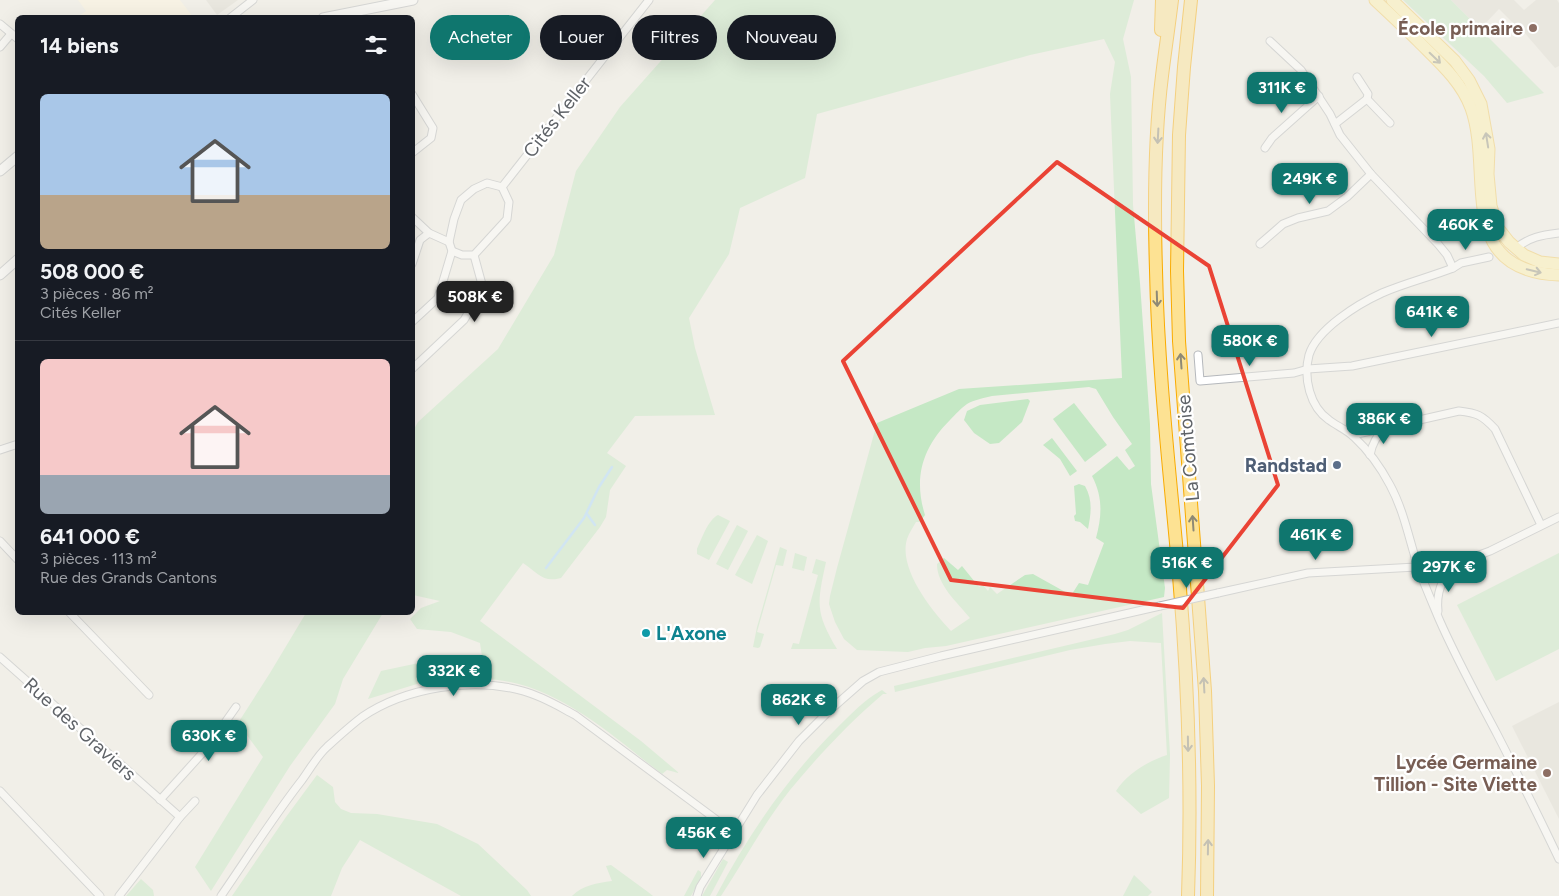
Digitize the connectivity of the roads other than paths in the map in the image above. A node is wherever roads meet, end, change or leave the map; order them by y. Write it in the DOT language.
graph roads {
  1 [pos="253,0"];
  2 [pos="412,0"];
  3 [pos="649,0"];
  4 [pos="1162,0"];
  5 [pos="1172,0"];
  6 [pos="1192,0"];
  7 [pos="1375,0"];
  8 [pos="1392,0"];
  9 [pos="365,14"];
  10 [pos="234,15"];
  11 [pos="0,24"];
  12 [pos="11,34"];
  13 [pos="15,37"];
  14 [pos="1270,41"];
  15 [pos="0,47"];
  16 [pos="1162,77"];
  17 [pos="1357,77"];
  18 [pos="1319,96"];
  19 [pos="415,99"];
  20 [pos="1367,99"];
  21 [pos="1390,123"];
  22 [pos="1335,124"];
  23 [pos="1265,148"];
  24 [pos="415,151"];
  25 [pos="15,158"];
  26 [pos="0,171"];
  27 [pos="1371,174"];
  28 [pos="502,187"];
  29 [pos="415,220"];
  30 [pos="1559,233"];
  31 [pos="429,234"];
  32 [pos="449,242"];
  33 [pos="1260,244"];
  34 [pos="1515,248"];
  35 [pos="452,251"];
  36 [pos="415,255"];
  37 [pos="474,255"];
  38 [pos="1489,257"];
  39 [pos="15,262"];
  40 [pos="1559,264"];
  41 [pos="1454,268"];
  42 [pos="0,275"];
  43 [pos="1559,275"];
  44 [pos="415,319"];
  45 [pos="1559,323"];
  46 [pos="1198,355"];
  47 [pos="415,366"];
  48 [pos="1308,369"];
  49 [pos="1385,428"];
  50 [pos="1353,435"];
  51 [pos="15,445"];
  52 [pos="0,450"];
  53 [pos="1370,455"];
  54 [pos="1559,517"];
  55 [pos="1542,525"];
  56 [pos="0,541"];
  57 [pos="15,557"];
  58 [pos="1452,565"];
  59 [pos="1418,567"];
  60 [pos="72,615"];
  61 [pos="1439,619"];
  62 [pos="0,657"];
  63 [pos="149,696"];
  64 [pos="236,707"];
  65 [pos="0,791"];
  66 [pos="160,800"];
  67 [pos="195,801"];
  68 [pos="180,817"];
  69 [pos="733,832"];
  70 [pos="1559,859"];
  71 [pos="100,896"];
  72 [pos="119,896"];
  73 [pos="221,896"];
  74 [pos="697,896"];
  75 [pos="1188,896"];
  76 [pos="1207,896"];
  1 -- 10 [label="street"];
  2 -- 9 [label="street"];
  3 -- 28 [label="street, Cités Keller"];
  4 -- 16 [label="highway, La Comtoise"];
  5 -- 16 [label="highway, La Comtoise"];
  76 -- 6 [label="highway, La Comtoise, one-way"];
  7 -- 43 [label="main road, one-way"];
  34 -- 8 [label="main road, one-way"];
  11 -- 12 [label="street"];
  12 -- 13 [label="street"];
  12 -- 15 [label="street"];
  14 -- 18 [label="street"];
  16 -- 75 [label="highway, La Comtoise, one-way"];
  17 -- 20 [label="street"];
  18 -- 22 [label="street"];
  18 -- 23 [label="street"];
  19 -- 24 [label="street"];
  20 -- 21 [label="street"];
  20 -- 22 [label="street"];
  22 -- 27 [label="street"];
  25 -- 26 [label="street"];
  27 -- 33 [label="street"];
  27 -- 41 [label="street"];
  28 -- 32 [label="street"];
  28 -- 37 [label="street"];
  29 -- 31 [label="street"];
  30 -- 34 [label="street"];
  31 -- 32 [label="street"];
  31 -- 36 [label="street"];
  32 -- 35 [label="street"];
  34 -- 40 [label="main road"];
  35 -- 37 [label="street"];
  35 -- 44 [label="street"];
  37 -- 47 [label="street"];
  38 -- 41 [label="street"];
  39 -- 42 [label="street"];
  41 -- 48 [label="street"];
  45 -- 48 [label="street"];
  46 -- 48 [label="street"];
  48 -- 50 [label="street"];
  49 -- 50 [label="street"];
  49 -- 53 [label="street"];
  49 -- 55 [label="street"];
  50 -- 53 [label="street"];
  51 -- 52 [label="street"];
  53 -- 59 [label="street"];
  54 -- 55 [label="street"];
  55 -- 58 [label="street"];
  56 -- 57 [label="street"];
  58 -- 59 [label="street"];
  58 -- 61 [label="street"];
  59 -- 61 [label="street"];
  59 -- 69 [label="street, bridge"];
  60 -- 63 [label="street"];
  61 -- 70 [label="street"];
  62 -- 66 [label="street, Rue des Graviers"];
  64 -- 66 [label="street"];
  65 -- 71 [label="street"];
  66 -- 68 [label="street, Rue des Graviers"];
  67 -- 68 [label="street"];
  68 -- 72 [label="street"];
  69 -- 73 [label="street"];
  69 -- 74 [label="street"];
}
